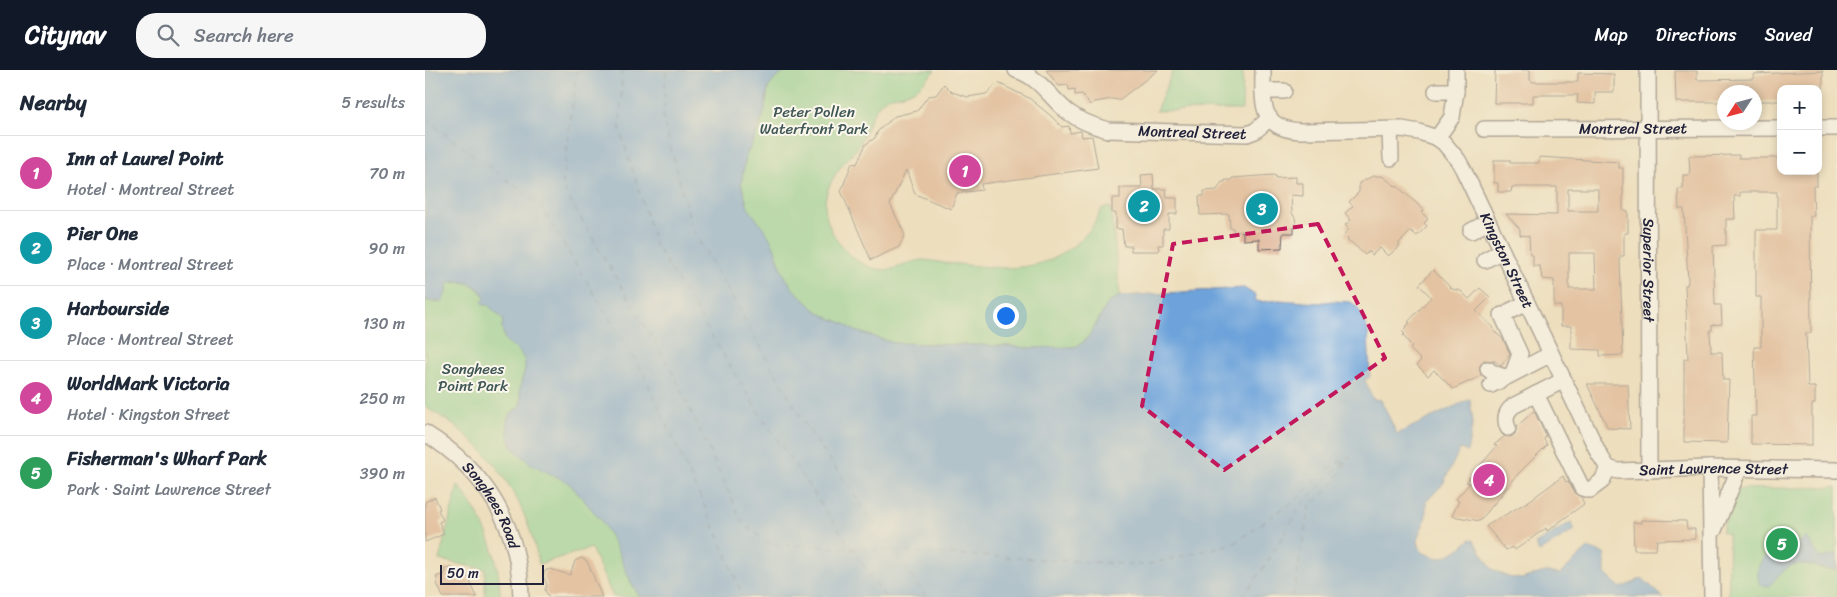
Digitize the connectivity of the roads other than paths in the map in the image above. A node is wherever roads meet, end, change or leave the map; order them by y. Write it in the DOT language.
graph roads {
  1 [pos="1016,70"];
  2 [pos="1263,70"];
  3 [pos="1456,70"];
  4 [pos="1648,70"];
  5 [pos="1263,90"];
  6 [pos="1436,90"];
  7 [pos="1283,91"];
  8 [pos="1456,91"];
  9 [pos="1270,118"];
  10 [pos="1648,128"];
  11 [pos="1777,128"];
  12 [pos="1822,128"];
  13 [pos="1837,128"];
  14 [pos="1484,129"];
  15 [pos="1390,130"];
  16 [pos="1437,138"];
  17 [pos="1391,158"];
  18 [pos="1488,222"];
  19 [pos="1471,231"];
  20 [pos="1502,251"];
  21 [pos="1485,260"];
  22 [pos="1527,303"];
  23 [pos="1551,354"];
  24 [pos="1488,369"];
  25 [pos="1509,375"];
  26 [pos="1564,380"];
  27 [pos="1491,385"];
  28 [pos="1536,394"];
  29 [pos="1508,428"];
  30 [pos="425,433"];
  31 [pos="1608,468"];
  32 [pos="1710,468"];
  33 [pos="1739,469"];
  34 [pos="1649,470"];
  35 [pos="1837,470"];
  36 [pos="1711,536"];
  37 [pos="521,597"];
  38 [pos="1713,597"];
  1 -- 9 [label="street, Montreal Street"];
  2 -- 5 [label="street"];
  3 -- 8 [label="street"];
  4 -- 10 [label="street, Superior Street"];
  5 -- 7 [label="street"];
  5 -- 9 [label="street"];
  6 -- 8 [label="street"];
  8 -- 16 [label="street"];
  9 -- 15 [label="street"];
  10 -- 11 [label="street, Montreal Street"];
  10 -- 14 [label="street, Montreal Street"];
  10 -- 34 [label="street, Superior Street"];
  12 -- 13 [label="street"];
  15 -- 16 [label="street"];
  15 -- 17 [label="street"];
  16 -- 18 [label="street, Kingston Street"];
  18 -- 19 [label="street"];
  18 -- 20 [label="street, Kingston Street"];
  20 -- 21 [label="street"];
  20 -- 22 [label="street, Kingston Street"];
  22 -- 23 [label="street, Kingston Street"];
  22 -- 25 [label="street"];
  23 -- 25 [label="street"];
  23 -- 26 [label="street, Kingston Street"];
  24 -- 25 [label="street"];
  25 -- 27 [label="street"];
  26 -- 28 [label="street"];
  26 -- 31 [label="street, Kingston Street"];
  28 -- 29 [label="street"];
  28 -- 31 [label="street"];
  30 -- 37 [label="street, Songhees Road"];
  31 -- 34 [label="street, Saint Lawrence Street"];
  32 -- 33 [label="street, Saint Lawrence Street"];
  32 -- 34 [label="street, Saint Lawrence Street"];
  32 -- 36 [label="street"];
  33 -- 35 [label="street, Saint Lawrence Street"];
  33 -- 36 [label="street"];
  36 -- 38 [label="street"];
}
